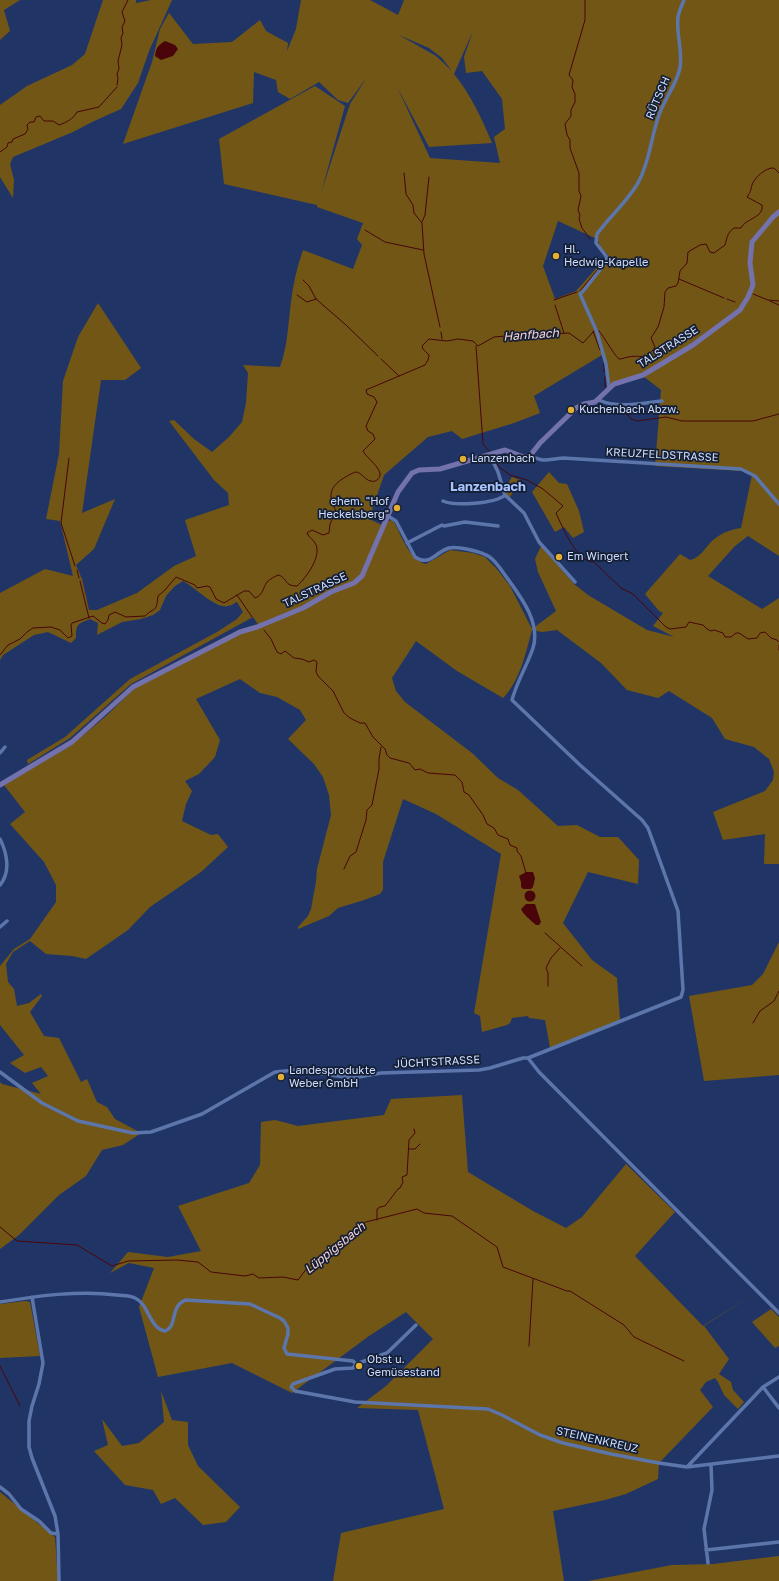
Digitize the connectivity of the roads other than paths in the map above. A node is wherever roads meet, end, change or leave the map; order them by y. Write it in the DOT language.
graph roads {
  1 [pos="684,0"];
  2 [pos="779,212"];
  3 [pos="609,388"];
  4 [pos="599,400"];
  5 [pos="662,401"];
  6 [pos="490,455"];
  7 [pos="531,456"];
  8 [pos="504,495"];
  9 [pos="442,501"];
  10 [pos="779,504"];
  11 [pos="388,516"];
  12 [pos="498,526"];
  13 [pos="407,543"];
  14 [pos="575,582"];
  15 [pos="5,747"];
  16 [pos="0,753"];
  17 [pos="0,785"];
  18 [pos="0,840"];
  19 [pos="0,885"];
  20 [pos="7,921"];
  21 [pos="0,927"];
  22 [pos="528,1058"];
  23 [pos="0,1072"];
  24 [pos="32,1297"];
  25 [pos="0,1302"];
  26 [pos="779,1313"];
  27 [pos="416,1325"];
  28 [pos="356,1364"];
  29 [pos="779,1377"];
  30 [pos="762,1387"];
  31 [pos="779,1408"];
  32 [pos="779,1456"];
  33 [pos="711,1465"];
  34 [pos="687,1467"];
  35 [pos="0,1487"];
  36 [pos="58,1534"];
  37 [pos="779,1542"];
  38 [pos="706,1550"];
  39 [pos="708,1563"];
  40 [pos="59,1581"];
  1 -- 3 [label="street, RÜTSCH"];
  2 -- 3 [label="main road, TALSTRASSE"];
  3 -- 4 [label="main road, TALSTRASSE"];
  4 -- 5 [label="street"];
  4 -- 7 [label="main road"];
  6 -- 7 [label="main road, TALSTRASSE"];
  6 -- 8 [label="street"];
  6 -- 11 [label="main road, TALSTRASSE"];
  7 -- 10 [label="street, KREUZFELDSTRASSE"];
  8 -- 9 [label="street"];
  8 -- 14 [label="street"];
  11 -- 13 [label="street"];
  11 -- 17 [label="main road, TALSTRASSE"];
  12 -- 13 [label="street"];
  13 -- 22 [label="street, JÜCHTSTRASSE"];
  15 -- 16 [label="street"];
  18 -- 19 [label="street"];
  20 -- 21 [label="street"];
  22 -- 23 [label="street, JÜCHTSTRASSE"];
  22 -- 26 [label="street"];
  24 -- 25 [label="street"];
  24 -- 28 [label="street"];
  24 -- 36 [label="street"];
  27 -- 28 [label="street"];
  28 -- 34 [label="street, STEINENKREUZ"];
  29 -- 30 [label="street"];
  30 -- 31 [label="street"];
  30 -- 34 [label="street"];
  32 -- 33 [label="street, STEINENKREUZ"];
  33 -- 34 [label="street, STEINENKREUZ"];
  33 -- 38 [label="street"];
  35 -- 36 [label="street"];
  36 -- 40 [label="street"];
  37 -- 38 [label="street"];
  38 -- 39 [label="street"];
}
